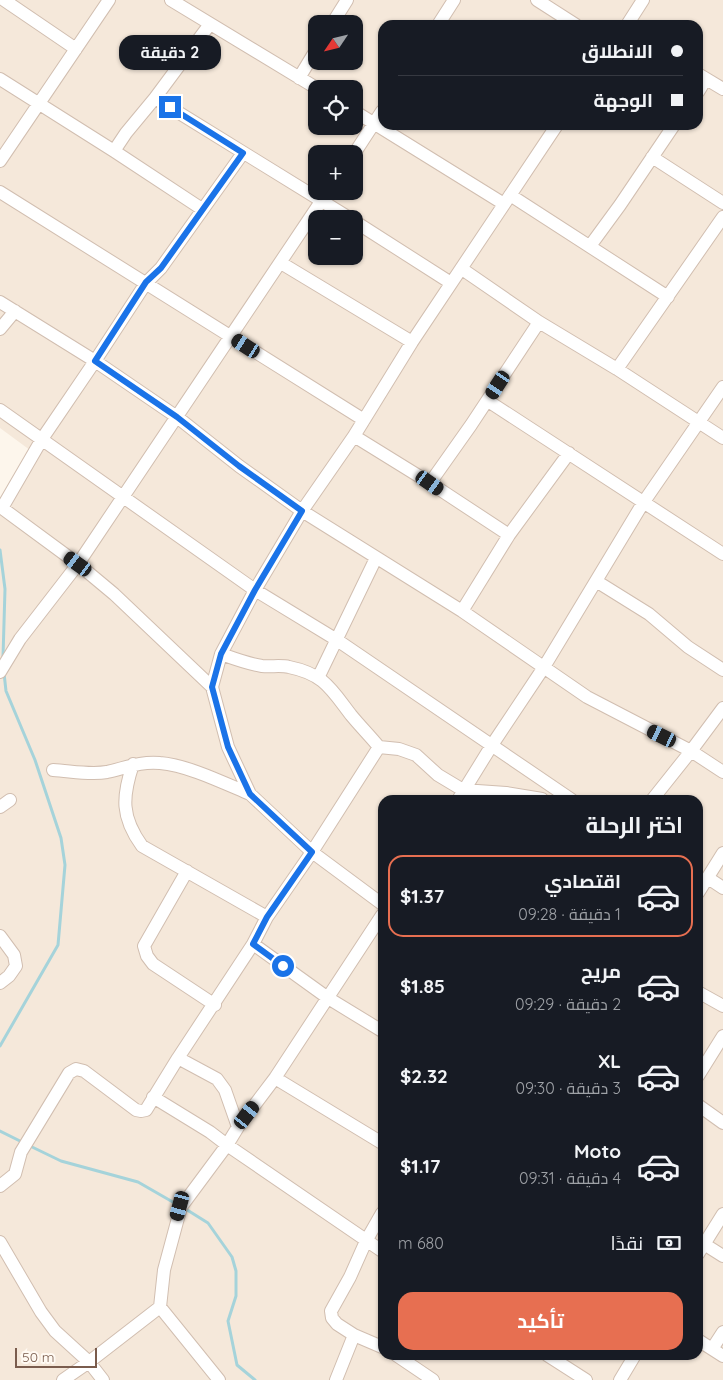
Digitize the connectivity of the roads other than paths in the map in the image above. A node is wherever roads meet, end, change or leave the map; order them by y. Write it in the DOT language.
graph roads {
  1 [pos="3,0"];
  2 [pos="109,0"];
  3 [pos="171,0"];
  4 [pos="347,0"];
  5 [pos="454,0"];
  6 [pos="537,0"];
  7 [pos="644,0"];
  8 [pos="0,3"];
  9 [pos="338,15"];
  10 [pos="441,20"];
  11 [pos="568,20"];
  12 [pos="630,20"];
  13 [pos="210,24"];
  14 [pos="76,49"];
  15 [pos="308,63"];
  16 [pos="703,77"];
  17 [pos="299,78"];
  18 [pos="0,79"];
  19 [pos="308,83"];
  20 [pos="723,90"];
  21 [pos="155,98"];
  22 [pos="39,103"];
  23 [pos="363,117"];
  24 [pos="378,118"];
  25 [pos="374,124"];
  26 [pos="378,126"];
  27 [pos="385,130"];
  28 [pos="554,130"];
  29 [pos="671,130"];
  30 [pos="360,145"];
  31 [pos="114,151"];
  32 [pos="243,153"];
  33 [pos="652,157"];
  34 [pos="0,161"];
  35 [pos="308,187"];
  36 [pos="0,192"];
  37 [pos="507,199"];
  38 [pos="322,200"];
  39 [pos="330,200"];
  40 [pos="723,204"];
  41 [pos="202,209"];
  42 [pos="341,210"];
  43 [pos="723,217"];
  44 [pos="363,227"];
  45 [pos="590,246"];
  46 [pos="281,263"];
  47 [pos="462,269"];
  48 [pos="146,282"];
  49 [pos="451,283"];
  50 [pos="668,298"];
  51 [pos="0,302"];
  52 [pos="15,311"];
  53 [pos="539,322"];
  54 [pos="0,329"];
  55 [pos="231,336"];
  56 [pos="412,342"];
  57 [pos="95,361"];
  58 [pos="617,369"];
  59 [pos="723,387"];
  60 [pos="488,401"];
  61 [pos="0,410"];
  62 [pos="177,417"];
  63 [pos="364,420"];
  64 [pos="700,421"];
  65 [pos="354,436"];
  66 [pos="723,438"];
  67 [pos="42,439"];
  68 [pos="569,453"];
  69 [pos="430,483"];
  70 [pos="122,497"];
  71 [pos="643,503"];
  72 [pos="302,511"];
  73 [pos="509,535"];
  74 [pos="723,554"];
  75 [pos="376,558"];
  76 [pos="78,564"];
  77 [pos="596,582"];
  78 [pos="255,590"];
  79 [pos="462,611"];
  80 [pos="337,640"];
  81 [pos="221,654"];
  82 [pos="544,667"];
  83 [pos="723,670"];
  84 [pos="0,672"];
  85 [pos="318,678"];
  86 [pos="212,687"];
  87 [pos="723,708"];
  88 [pos="492,745"];
  89 [pos="379,747"];
  90 [pos="691,751"];
  91 [pos="133,764"];
  92 [pos="54,770"];
  93 [pos="723,772"];
  94 [pos="549,784"];
  95 [pos="250,794"];
  96 [pos="460,795"];
  97 [pos="518,795"];
  98 [pos="543,795"];
  99 [pos="565,795"];
  100 [pos="656,795"];
  101 [pos="312,852"];
  102 [pos="723,853"];
  103 [pos="187,871"];
  104 [pos="708,878"];
  105 [pos="703,886"];
  106 [pos="723,888"];
  107 [pos="378,901"];
  108 [pos="267,917"];
  109 [pos="378,921"];
  110 [pos="0,936"];
  111 [pos="253,944"];
  112 [pos="0,983"];
  113 [pos="703,995"];
  114 [pos="328,998"];
  115 [pos="215,1005"];
  116 [pos="723,1006"];
  117 [pos="378,1029"];
  118 [pos="723,1036"];
  119 [pos="178,1058"];
  120 [pos="703,1068"];
  121 [pos="275,1078"];
  122 [pos="153,1097"];
  123 [pos="703,1109"];
  124 [pos="723,1123"];
  125 [pos="238,1128"];
  126 [pos="378,1141"];
  127 [pos="227,1145"];
  128 [pos="0,1186"];
  129 [pos="723,1214"];
  130 [pos="378,1220"];
  131 [pos="366,1241"];
  132 [pos="0,1242"];
  133 [pos="703,1246"];
  134 [pos="378,1248"];
  135 [pos="703,1250"];
  136 [pos="723,1256"];
  137 [pos="160,1307"];
  138 [pos="723,1332"];
  139 [pos="354,1335"];
  140 [pos="703,1343"];
  141 [pos="378,1345"];
  142 [pos="712,1349"];
  143 [pos="723,1356"];
  144 [pos="412,1360"];
  145 [pos="555,1360"];
  146 [pos="632,1360"];
  147 [pos="90,1362"];
  148 [pos="63,1380"];
  149 [pos="103,1380"];
  150 [pos="219,1380"];
  151 [pos="336,1380"];
  152 [pos="433,1380"];
  153 [pos="586,1380"];
  154 [pos="620,1380"];
  1 -- 8 [label="street"];
  1 -- 14 [label="street"];
  2 -- 14 [label="street"];
  3 -- 13 [label="street"];
  4 -- 9 [label="street"];
  5 -- 10 [label="street"];
  6 -- 11 [label="street"];
  7 -- 12 [label="street"];
  13 -- 17 [label="street"];
  13 -- 21 [label="street"];
  14 -- 22 [label="street"];
  15 -- 17 [label="street"];
  16 -- 20 [label="street"];
  17 -- 19 [label="street"];
  18 -- 22 [label="street"];
  21 -- 31 [label="street"];
  21 -- 32 [label="street"];
  22 -- 31 [label="street"];
  22 -- 34 [label="street"];
  23 -- 25 [label="street"];
  24 -- 25 [label="street"];
  25 -- 26 [label="street"];
  25 -- 30 [label="street"];
  27 -- 37 [label="street"];
  28 -- 37 [label="street"];
  29 -- 33 [label="street"];
  31 -- 41 [label="street"];
  32 -- 35 [label="street"];
  32 -- 41 [label="street"];
  33 -- 40 [label="street"];
  33 -- 45 [label="street"];
  36 -- 48 [label="street"];
  37 -- 45 [label="street"];
  37 -- 47 [label="street"];
  38 -- 46 [label="street"];
  39 -- 42 [label="street"];
  41 -- 48 [label="street"];
  43 -- 50 [label="street"];
  44 -- 49 [label="street"];
  45 -- 50 [label="street"];
  46 -- 55 [label="street"];
  46 -- 56 [label="street"];
  47 -- 49 [label="street"];
  47 -- 53 [label="street"];
  48 -- 55 [label="street"];
  48 -- 57 [label="street"];
  49 -- 56 [label="street"];
  50 -- 58 [label="street"];
  51 -- 52 [label="street"];
  52 -- 54 [label="street"];
  52 -- 57 [label="street"];
  53 -- 58 [label="street"];
  53 -- 60 [label="street"];
  55 -- 62 [label="street"];
  55 -- 63 [label="street"];
  56 -- 63 [label="street"];
  57 -- 62 [label="street"];
  57 -- 67 [label="street"];
  58 -- 64 [label="street"];
  59 -- 64 [label="street"];
  60 -- 68 [label="street"];
  60 -- 69 [label="street"];
  61 -- 67 [label="street"];
  62 -- 70 [label="street"];
  62 -- 72 [label="street"];
  63 -- 65 [label="street"];
  64 -- 66 [label="street"];
  64 -- 71 [label="street"];
  65 -- 69 [label="street"];
  65 -- 72 [label="street"];
  67 -- 70 [label="street"];
  67 -- 76 [label="street"];
  68 -- 71 [label="street"];
  68 -- 73 [label="street"];
  69 -- 73 [label="street"];
  70 -- 76 [label="street"];
  70 -- 78 [label="street"];
  71 -- 74 [label="street"];
  71 -- 77 [label="street"];
  72 -- 75 [label="street"];
  72 -- 78 [label="street"];
  73 -- 79 [label="street"];
  75 -- 79 [label="street"];
  75 -- 80 [label="street"];
  76 -- 84 [label="street"];
  76 -- 86 [label="street"];
  77 -- 82 [label="street"];
  77 -- 83 [label="street"];
  78 -- 80 [label="street"];
  78 -- 81 [label="street"];
  79 -- 82 [label="street"];
  80 -- 85 [label="street"];
  80 -- 88 [label="street"];
  81 -- 85 [label="street"];
  81 -- 86 [label="street"];
  82 -- 88 [label="street"];
  82 -- 90 [label="street"];
  85 -- 89 [label="street"];
  86 -- 95 [label="street"];
  87 -- 90 [label="street"];
  88 -- 94 [label="street"];
  88 -- 96 [label="street"];
  89 -- 96 [label="street"];
  89 -- 101 [label="street"];
  90 -- 93 [label="street"];
  90 -- 100 [label="street"];
  91 -- 92 [label="street"];
  91 -- 95 [label="street"];
  91 -- 103 [label="street"];
  94 -- 98 [label="street"];
  94 -- 99 [label="street"];
  95 -- 101 [label="street"];
  96 -- 97 [label="street"];
  101 -- 107 [label="street"];
  101 -- 108 [label="street"];
  102 -- 104 [label="street"];
  103 -- 108 [label="street"];
  103 -- 115 [label="street"];
  104 -- 105 [label="street"];
  104 -- 106 [label="street"];
  108 -- 111 [label="street"];
  109 -- 114 [label="street"];
  110 -- 112 [label="street"];
  111 -- 114 [label="street"];
  111 -- 115 [label="street"];
  113 -- 116 [label="street"];
  114 -- 117 [label="street"];
  114 -- 121 [label="street"];
  115 -- 119 [label="street"];
  118 -- 120 [label="street"];
  119 -- 122 [label="street"];
  119 -- 125 [label="street"];
  121 -- 125 [label="street"];
  121 -- 126 [label="street"];
  122 -- 127 [label="street"];
  122 -- 128 [label="street"];
  123 -- 124 [label="street"];
  125 -- 127 [label="street"];
  127 -- 131 [label="street"];
  127 -- 137 [label="street"];
  129 -- 133 [label="street"];
  130 -- 131 [label="street"];
  131 -- 134 [label="street"];
  131 -- 139 [label="street"];
  132 -- 147 [label="street"];
  135 -- 136 [label="street"];
  137 -- 147 [label="street"];
  137 -- 150 [label="street"];
  138 -- 142 [label="street"];
  139 -- 141 [label="street"];
  139 -- 151 [label="street"];
  140 -- 142 [label="street"];
  142 -- 143 [label="street"];
  144 -- 152 [label="street"];
  145 -- 153 [label="street"];
  146 -- 154 [label="street"];
  147 -- 148 [label="street"];
  147 -- 149 [label="street"];
}
